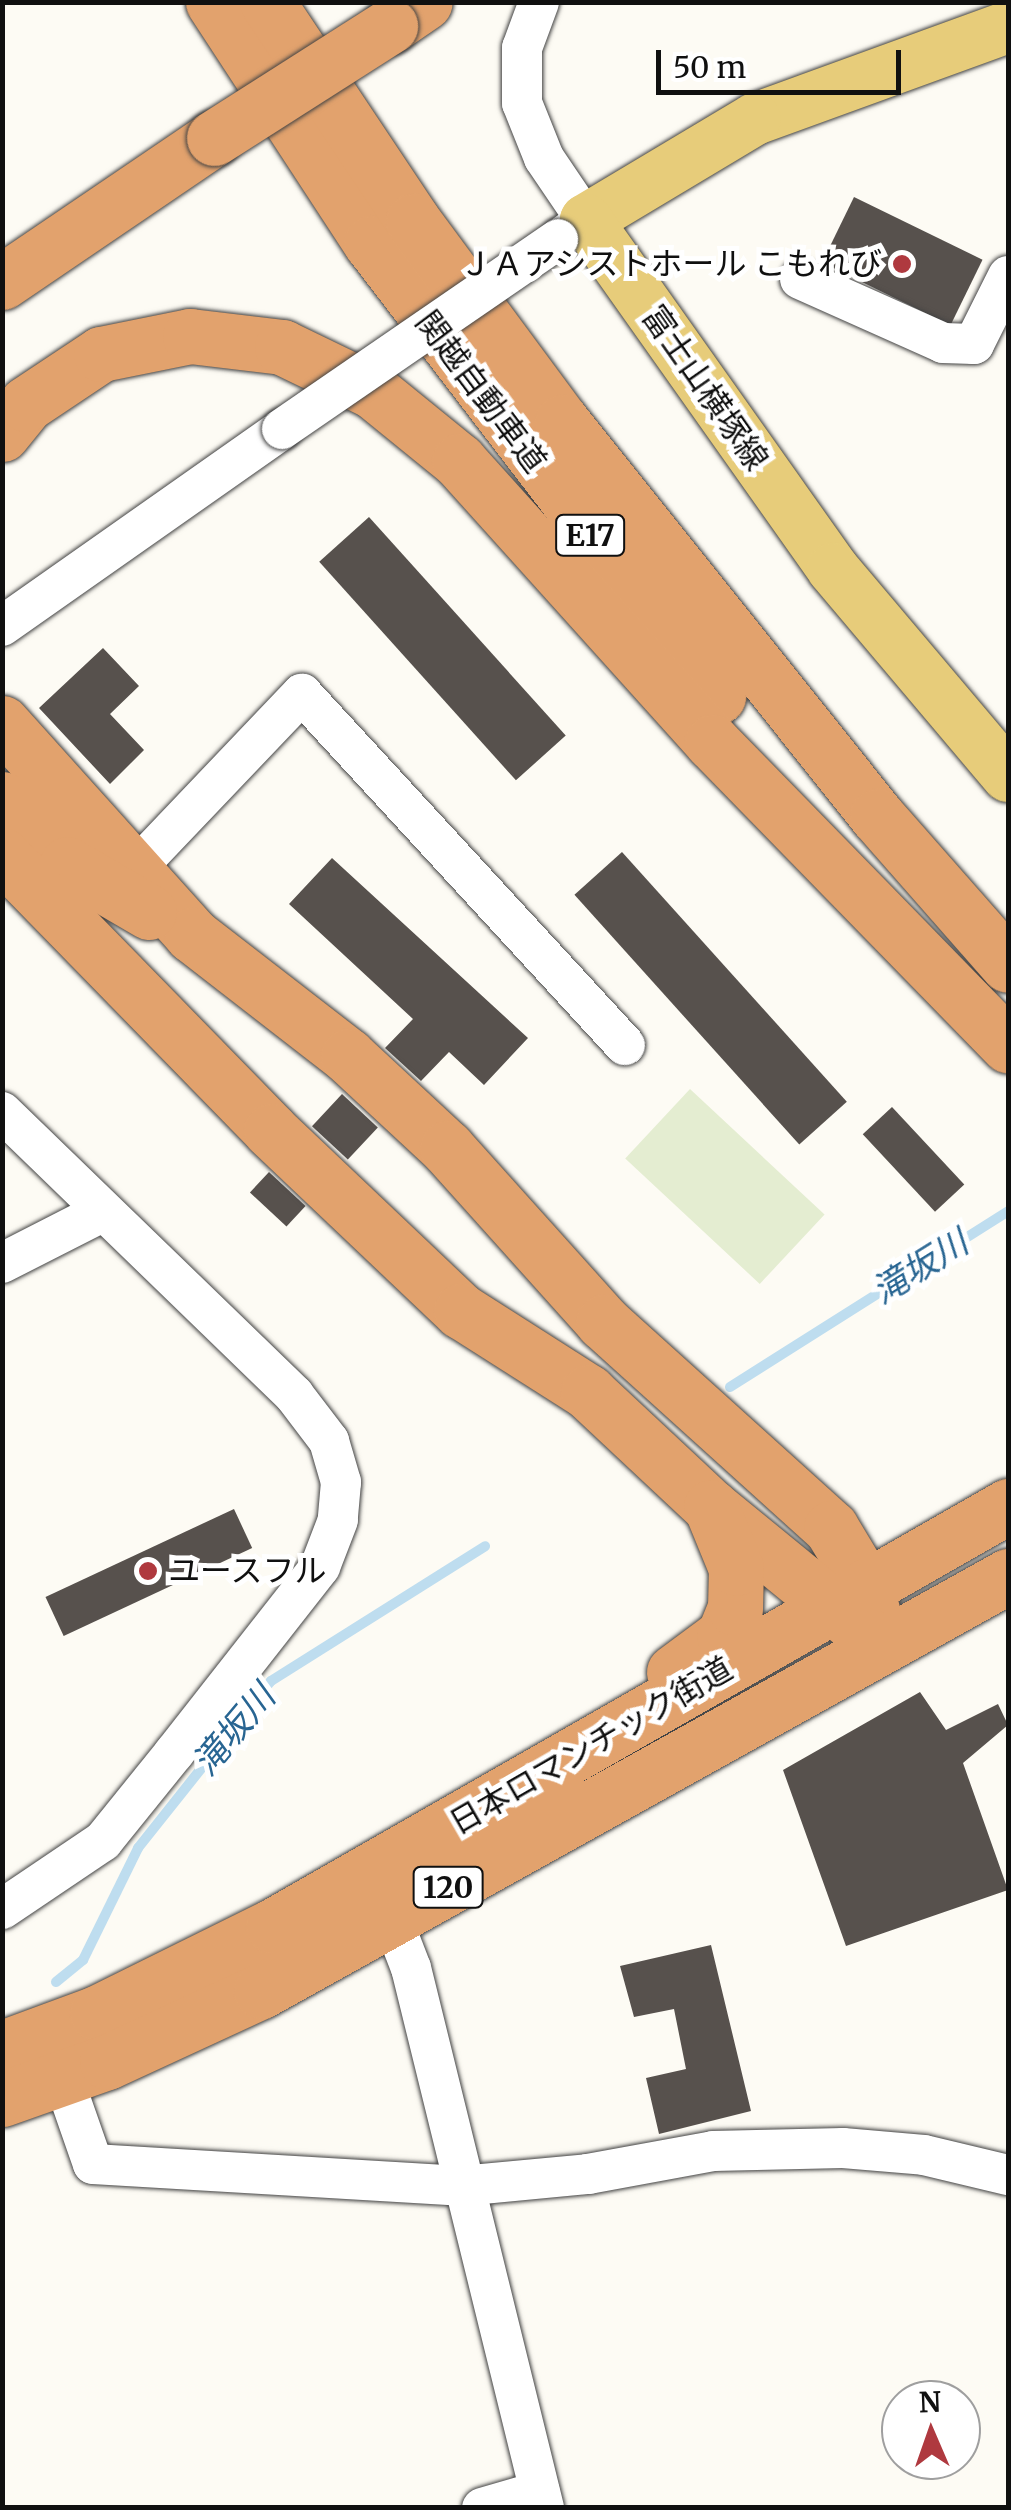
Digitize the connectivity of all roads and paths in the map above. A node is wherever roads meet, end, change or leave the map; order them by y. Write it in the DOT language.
graph roads {
  1 [pos="213,2"];
  2 [pos="267,2"];
  3 [pos="296,2"];
  4 [pos="539,2"];
  5 [pos="393,10"];
  6 [pos="1008,27"];
  7 [pos="205,124"];
  8 [pos="572,230"];
  9 [pos="2,233"];
  10 [pos="1008,276"];
  11 [pos="800,279"];
  12 [pos="2,282"];
  13 [pos="2,434"];
  14 [pos="718,621"];
  15 [pos="2,626"];
  16 [pos="2,724"];
  17 [pos="1004,764"];
  18 [pos="2,799"];
  19 [pos="3,855"];
  20 [pos="108,899"];
  21 [pos="1008,966"];
  22 [pos="1008,1041"];
  23 [pos="625,1044"];
  24 [pos="2,1112"];
  25 [pos="102,1212"];
  26 [pos="2,1263"];
  27 [pos="1008,1506"];
  28 [pos="711,1507"];
  29 [pos="1008,1576"];
  30 [pos="849,1596"];
  31 [pos="881,1646"];
  32 [pos="507,1793"];
  33 [pos="383,1894"];
  34 [pos="2,1909"];
  35 [pos="2,2048"];
  36 [pos="63,2078"];
  37 [pos="2,2100"];
  38 [pos="1008,2175"];
  39 [pos="461,2186"];
  40 [pos="542,2499"];
  41 [pos="482,2508"];
  1 -- 22 [label="highway, 関越自動車道 / E17"];
  2 -- 14 [label="highway, 関越自動車道 / E17"];
  3 -- 14 [label="highway"];
  4 -- 8 [label="street"];
  5 -- 7 [label="highway, bridge"];
  6 -- 8 [label="main road"];
  7 -- 9 [label="highway"];
  7 -- 12 [label="highway"];
  8 -- 15 [label="street, bridge"];
  8 -- 17 [label="main road, 富士山横塚線"];
  10 -- 11 [label="street"];
  13 -- 22 [label="highway"];
  14 -- 21 [label="highway, 関越自動車道 / E17"];
  16 -- 20 [label="highway"];
  18 -- 20 [label="highway"];
  19 -- 20 [label="highway"];
  20 -- 23 [label="street"];
  20 -- 28 [label="highway"];
  20 -- 30 [label="highway"];
  24 -- 25 [label="street"];
  25 -- 26 [label="street"];
  25 -- 34 [label="street"];
  27 -- 30 [label="highway, 日本ロマンチック街道 / 120"];
  28 -- 30 [label="highway"];
  28 -- 32 [label="highway"];
  29 -- 31 [label="highway, 日本ロマンチック街道 / 120"];
  30 -- 31 [label="highway"];
  30 -- 32 [label="highway, 日本ロマンチック街道 / 120"];
  31 -- 33 [label="highway, 日本ロマンチック街道 / 120"];
  32 -- 33 [label="highway, 日本ロマンチック街道 / 120"];
  33 -- 35 [label="highway, 日本ロマンチック街道 / 120"];
  33 -- 36 [label="highway, 日本ロマンチック街道 / 120"];
  33 -- 39 [label="street"];
  36 -- 37 [label="highway, 日本ロマンチック街道 / 120"];
  36 -- 39 [label="street"];
  38 -- 39 [label="street"];
  39 -- 40 [label="street"];
  40 -- 41 [label="street"];
}
